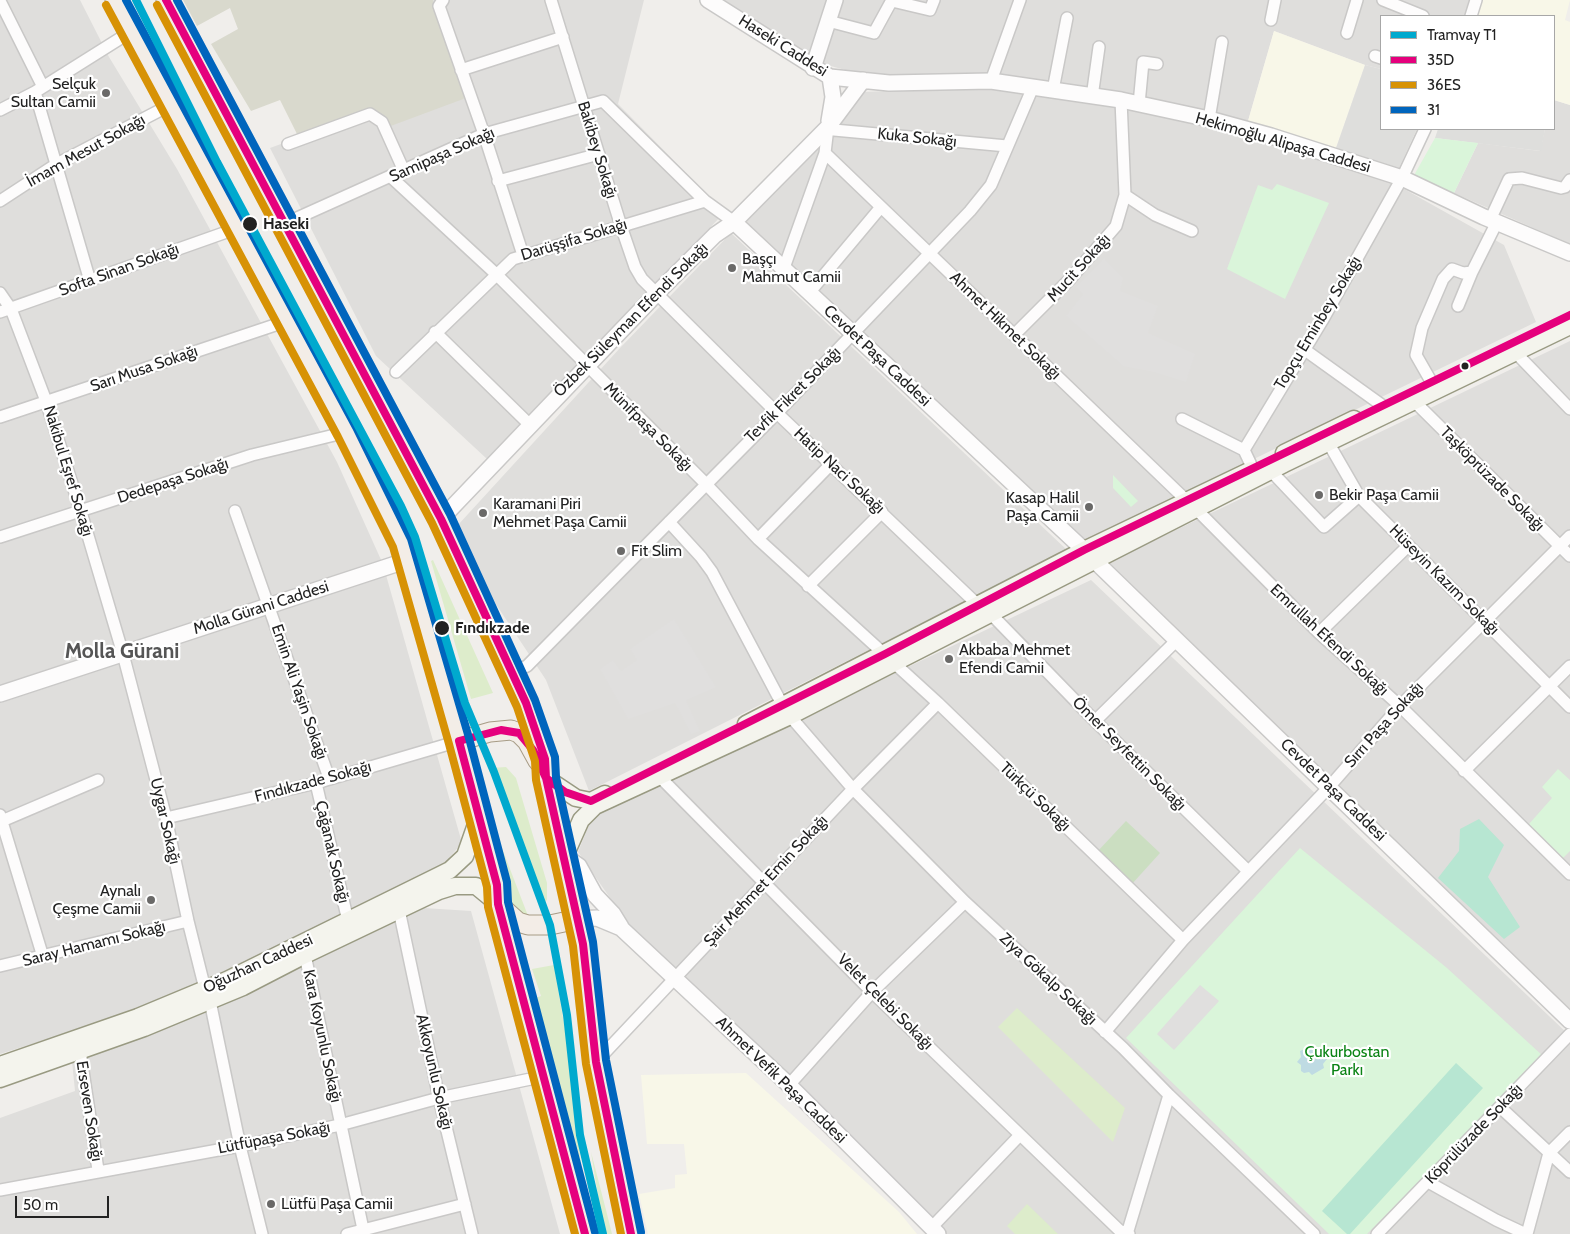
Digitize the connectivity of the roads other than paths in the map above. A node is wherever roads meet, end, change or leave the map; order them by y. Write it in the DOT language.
graph roads {
  1 [pos="114,0"];
  2 [pos="166,0"];
  3 [pos="551,0"];
  4 [pos="708,0"];
  5 [pos="835,0"];
  6 [pos="892,0"];
  7 [pos="934,0"];
  8 [pos="1020,0"];
  9 [pos="1275,0"];
  10 [pos="1357,0"];
  11 [pos="1383,0"];
  12 [pos="1476,0"];
  13 [pos="0,1"];
  14 [pos="442,1"];
  15 [pos="1420,15"];
  16 [pos="1471,15"];
  17 [pos="1067,18"];
  18 [pos="1271,20"];
  19 [pos="828,21"];
  20 [pos="132,31"];
  21 [pos="1347,33"];
  22 [pos="563,37"];
  23 [pos="1222,42"];
  24 [pos="1099,47"];
  25 [pos="1156,64"];
  26 [pos="813,68"];
  27 [pos="462,70"];
  28 [pos="830,77"];
  29 [pos="863,80"];
  30 [pos="991,81"];
  31 [pos="1033,87"];
  32 [pos="39,89"];
  33 [pos="1053,90"];
  34 [pos="1092,97"];
  35 [pos="1121,100"];
  36 [pos="603,101"];
  37 [pos="172,104"];
  38 [pos="1139,104"];
  39 [pos="583,106"];
  40 [pos="0,110"];
  41 [pos="1209,119"];
  42 [pos="828,127"];
  43 [pos="1424,130"];
  44 [pos="484,134"];
  45 [pos="288,144"];
  46 [pos="1007,146"];
  47 [pos="825,153"];
  48 [pos="599,154"];
  49 [pos="55,165"];
  50 [pos="404,171"];
  51 [pos="392,177"];
  52 [pos="1402,178"];
  53 [pos="1570,180"];
  54 [pos="498,181"];
  55 [pos="1125,195"];
  56 [pos="0,201"];
  57 [pos="705,201"];
  58 [pos="881,207"];
  59 [pos="1493,221"];
  60 [pos="734,222"];
  61 [pos="286,223"];
  62 [pos="621,226"];
  63 [pos="238,228"];
  64 [pos="1192,231"];
  65 [pos="930,253"];
  66 [pos="1570,253"];
  67 [pos="523,256"];
  68 [pos="784,268"];
  69 [pos="1472,272"];
  70 [pos="496,274"];
  71 [pos="90,281"];
  72 [pos="0,293"];
  73 [pos="657,293"];
  74 [pos="810,293"];
  75 [pos="1458,306"];
  76 [pos="6,310"];
  77 [pos="1570,315"];
  78 [pos="287,321"];
  79 [pos="1570,326"];
  80 [pos="435,332"];
  81 [pos="854,334"];
  82 [pos="1014,335"];
  83 [pos="1305,350"];
  84 [pos="1515,352"];
  85 [pos="586,365"];
  86 [pos="396,372"];
  87 [pos="1432,383"];
  88 [pos="46,402"];
  89 [pos="1415,402"];
  90 [pos="1382,406"];
  91 [pos="1570,408"];
  92 [pos="777,412"];
  93 [pos="0,417"];
  94 [pos="1182,419"];
  95 [pos="530,425"];
  96 [pos="347,432"];
  97 [pos="1329,444"];
  98 [pos="1244,450"];
  99 [pos="831,464"];
  100 [pos="1253,469"];
  101 [pos="1271,471"];
  102 [pos="705,483"];
  103 [pos="1359,496"];
  104 [pos="1192,505"];
  105 [pos="235,511"];
  106 [pos="81,512"];
  107 [pos="882,512"];
  108 [pos="441,519"];
  109 [pos="669,522"];
  110 [pos="1570,536"];
  111 [pos="0,537"];
  112 [pos="758,539"];
  113 [pos="1408,546"];
  114 [pos="1560,547"];
  115 [pos="1089,555"];
  116 [pos="1570,556"];
  117 [pos="408,560"];
  118 [pos="808,586"];
  119 [pos="269,605"];
  120 [pos="984,609"];
  121 [pos="1485,621"];
  122 [pos="1318,633"];
  123 [pos="1177,640"];
  124 [pos="123,654"];
  125 [pos="890,658"];
  126 [pos="1570,666"];
  127 [pos="512,672"];
  128 [pos="1550,686"];
  129 [pos="0,694"];
  130 [pos="938,703"];
  131 [pos="1400,706"];
  132 [pos="1570,707"];
  133 [pos="787,711"];
  134 [pos="1095,721"];
  135 [pos="459,741"];
  136 [pos="1464,772"];
  137 [pos="657,773"];
  138 [pos="329,778"];
  139 [pos="546,778"];
  140 [pos="98,780"];
  141 [pos="316,784"];
  142 [pos="1330,786"];
  143 [pos="853,789"];
  144 [pos="479,816"];
  145 [pos="1,818"];
  146 [pos="166,818"];
  147 [pos="565,856"];
  148 [pos="1248,872"];
  149 [pos="1570,874"];
  150 [pos="765,884"];
  151 [pos="965,902"];
  152 [pos="498,904"];
  153 [pos="399,910"];
  154 [pos="578,919"];
  155 [pos="188,921"];
  156 [pos="348,921"];
  157 [pos="621,928"];
  158 [pos="1183,940"];
  159 [pos="302,950"];
  160 [pos="43,957"];
  161 [pos="0,966"];
  162 [pos="675,978"];
  163 [pos="872,992"];
  164 [pos="208,995"];
  165 [pos="1570,1021"];
  166 [pos="1105,1032"];
  167 [pos="1570,1034"];
  168 [pos="78,1045"];
  169 [pos="596,1062"];
  170 [pos="0,1064"];
  171 [pos="545,1076"];
  172 [pos="0,1080"];
  173 [pos="789,1085"];
  174 [pos="1169,1095"];
  175 [pos="440,1098"];
  176 [pos="1500,1107"];
  177 [pos="340,1125"];
  178 [pos="1570,1132"];
  179 [pos="1020,1134"];
  180 [pos="240,1146"];
  181 [pos="1549,1153"];
  182 [pos="98,1170"];
  183 [pos="1570,1172"];
  184 [pos="1428,1182"];
  185 [pos="0,1190"];
  186 [pos="465,1204"];
  187 [pos="935,1231"];
  188 [pos="364,1232"];
  189 [pos="1126,1233"];
  190 [pos="262,1234"];
  191 [pos="347,1234"];
  192 [pos="472,1234"];
  193 [pos="585,1234"];
  194 [pos="631,1234"];
  195 [pos="1314,1234"];
  196 [pos="1378,1234"];
  197 [pos="1526,1234"];
  1 -- 20 [label="main road"];
  2 -- 61 [label="main road"];
  3 -- 22 [label="street, Bakibey Sokağı"];
  4 -- 26 [label="street, Haseki Caddesi"];
  5 -- 19 [label="street"];
  6 -- 7 [label="street"];
  6 -- 19 [label="street"];
  8 -- 30 [label="street"];
  9 -- 18 [label="street"];
  10 -- 21 [label="street"];
  11 -- 15 [label="street"];
  12 -- 16 [label="street"];
  13 -- 32 [label="street"];
  14 -- 27 [label="street"];
  17 -- 33 [label="street"];
  19 -- 26 [label="street"];
  20 -- 32 [label="street"];
  20 -- 37 [label="main road"];
  22 -- 27 [label="street"];
  22 -- 39 [label="street, Bakibey Sokağı"];
  23 -- 41 [label="street"];
  24 -- 34 [label="street"];
  25 -- 38 [label="street"];
  26 -- 28 [label="street, Haseki Caddesi"];
  27 -- 44 [label="street"];
  28 -- 29 [label="street, Haseki Caddesi"];
  28 -- 42 [label="street"];
  29 -- 30 [label="street, Hekimoğlu Alipaşa Caddesi"];
  29 -- 42 [label="street, Özbek Süleyman Efendi Sokağı"];
  30 -- 31 [label="street, Hekimoğlu Alipaşa Caddesi"];
  31 -- 33 [label="street, Hekimoğlu Alipaşa Caddesi"];
  31 -- 46 [label="street, Tevfik Fikret Sokağı"];
  32 -- 40 [label="street"];
  32 -- 49 [label="street"];
  33 -- 34 [label="street, Hekimoğlu Alipaşa Caddesi"];
  34 -- 35 [label="street, Hekimoğlu Alipaşa Caddesi"];
  35 -- 38 [label="street, Hekimoğlu Alipaşa Caddesi"];
  35 -- 55 [label="street, Mucit Sokağı"];
  36 -- 39 [label="street, Samipaşa Sokağı"];
  36 -- 57 [label="street, Cevdet Paşa Caddesi"];
  37 -- 49 [label="street, İmam Mesut Sokağı"];
  37 -- 63 [label="main road"];
  38 -- 41 [label="street, Hekimoğlu Alipaşa Caddesi"];
  39 -- 44 [label="street, Samipaşa Sokağı"];
  39 -- 48 [label="street, Bakibey Sokağı"];
  41 -- 52 [label="street, Hekimoğlu Alipaşa Caddesi"];
  42 -- 46 [label="street, Kuka Sokağı"];
  42 -- 47 [label="street"];
  42 -- 60 [label="street, Özbek Süleyman Efendi Sokağı"];
  43 -- 52 [label="street, Topçu Eminbey Sokağı"];
  44 -- 50 [label="street, Samipaşa Sokağı"];
  44 -- 54 [label="street"];
  45 -- 50 [label="street"];
  46 -- 65 [label="street, Tevfik Fikret Sokağı"];
  47 -- 58 [label="street, Ahmet Hikmet Sokağı"];
  47 -- 68 [label="street"];
  48 -- 54 [label="street"];
  48 -- 62 [label="street, Bakibey Sokağı"];
  49 -- 56 [label="street, İmam Mesut Sokağı"];
  49 -- 71 [label="street"];
  50 -- 51 [label="street, Samipaşa Sokağı"];
  51 -- 61 [label="street, Samipaşa Sokağı"];
  51 -- 70 [label="street, Münifpaşa Sokağı"];
  52 -- 59 [label="street, Hekimoğlu Alipaşa Caddesi"];
  52 -- 83 [label="street, Topçu Eminbey Sokağı"];
  53 -- 59 [label="street"];
  54 -- 67 [label="street"];
  55 -- 64 [label="street"];
  55 -- 82 [label="street, Mucit Sokağı"];
  57 -- 60 [label="street, Cevdet Paşa Caddesi"];
  57 -- 62 [label="street, Darüşşifa Sokağı"];
  58 -- 65 [label="street, Ahmet Hikmet Sokağı"];
  58 -- 74 [label="street"];
  59 -- 66 [label="street, Hekimoğlu Alipaşa Caddesi"];
  59 -- 69 [label="street"];
  60 -- 68 [label="street, Cevdet Paşa Caddesi"];
  60 -- 73 [label="street, Özbek Süleyman Efendi Sokağı"];
  61 -- 108 [label="main road"];
  62 -- 67 [label="street, Darüşşifa Sokağı"];
  62 -- 73 [label="street, Bakibey Sokağı"];
  63 -- 71 [label="street, Softa Sinan Sokağı"];
  63 -- 78 [label="main road"];
  65 -- 81 [label="street, Tevfik Fikret Sokağı"];
  65 -- 82 [label="street, Ahmet Hikmet Sokağı"];
  67 -- 70 [label="street, Darüşşifa Sokağı"];
  68 -- 74 [label="street, Cevdet Paşa Caddesi"];
  69 -- 75 [label="street"];
  69 -- 87 [label="street"];
  70 -- 80 [label="street, Darüşşifa Sokağı"];
  70 -- 85 [label="street, Münifpaşa Sokağı"];
  71 -- 76 [label="street, Softa Sinan Sokağı"];
  72 -- 76 [label="street, Nakibul Eşref Sokağı"];
  73 -- 85 [label="street, Özbek Süleyman Efendi Sokağı"];
  73 -- 92 [label="street, Hatip Naci Sokağı"];
  74 -- 81 [label="street, Cevdet Paşa Caddesi"];
  76 -- 88 [label="street, Nakibul Eşref Sokağı"];
  77 -- 87 [label="main road"];
  78 -- 88 [label="street, Sarı Musa Sokağı"];
  78 -- 96 [label="main road"];
  79 -- 84 [label="main road"];
  80 -- 86 [label="street, Darüşşifa Sokağı"];
  80 -- 95 [label="street"];
  81 -- 92 [label="street, Tevfik Fikret Sokağı"];
  81 -- 115 [label="street, Cevdet Paşa Caddesi"];
  82 -- 104 [label="street, Ahmet Hikmet Sokağı"];
  83 -- 90 [label="street"];
  83 -- 98 [label="street, Topçu Eminbey Sokağı"];
  84 -- 89 [label="main road"];
  84 -- 91 [label="street"];
  85 -- 95 [label="street, Özbek Süleyman Efendi Sokağı"];
  85 -- 102 [label="street, Münifpaşa Sokağı"];
  87 -- 90 [label="main road"];
  88 -- 93 [label="street, Sarı Musa Sokağı"];
  88 -- 106 [label="street, Nakibul Eşref Sokağı"];
  89 -- 97 [label="main road"];
  89 -- 114 [label="street, Taşköprüzade Sokağı"];
  90 -- 100 [label="main road"];
  92 -- 99 [label="street, Hatip Naci Sokağı"];
  92 -- 102 [label="street, Tevfik Fikret Sokağı"];
  94 -- 98 [label="street"];
  95 -- 108 [label="street, Özbek Süleyman Efendi Sokağı"];
  96 -- 106 [label="street, Dedepaşa Sokağı"];
  96 -- 117 [label="main road"];
  97 -- 101 [label="main road"];
  97 -- 103 [label="street, Hüseyin Kazım Sokağı"];
  98 -- 100 [label="street"];
  99 -- 107 [label="street, Hatip Naci Sokağı"];
  99 -- 112 [label="street"];
  100 -- 104 [label="main road"];
  101 -- 103 [label="street"];
  101 -- 104 [label="main road"];
  102 -- 109 [label="street, Tevfik Fikret Sokağı"];
  102 -- 112 [label="street, Münifpaşa Sokağı"];
  103 -- 113 [label="street, Hüseyin Kazım Sokağı"];
  104 -- 115 [label="main road"];
  104 -- 122 [label="street, Emrullah Efendi Sokağı"];
  105 -- 119 [label="street, Emin Ali Yaşin Sokağı"];
  106 -- 111 [label="street, Dedepaşa Sokağı"];
  106 -- 124 [label="street, Nakibul Eşref Sokağı"];
  107 -- 118 [label="street"];
  107 -- 120 [label="street, Hatip Naci Sokağı"];
  108 -- 127 [label="main road"];
  109 -- 127 [label="street, Tevfik Fikret Sokağı"];
  109 -- 133 [label="street, Ziya Gökalp Sokağı"];
  110 -- 114 [label="street, Sırrı Paşa Sokağı"];
  112 -- 118 [label="street, Münifpaşa Sokağı"];
  113 -- 121 [label="street, Hüseyin Kazım Sokağı"];
  113 -- 122 [label="street"];
  114 -- 116 [label="street, Taşköprüzade Sokağı"];
  114 -- 121 [label="street, Sırrı Paşa Sokağı"];
  115 -- 120 [label="main road"];
  115 -- 123 [label="street, Cevdet Paşa Caddesi"];
  117 -- 119 [label="street, Molla Gürani Caddesi"];
  117 -- 135 [label="main road"];
  118 -- 125 [label="street, Münifpaşa Sokağı"];
  119 -- 124 [label="street, Molla Gürani Caddesi"];
  119 -- 138 [label="street, Emin Ali Yaşin Sokağı"];
  120 -- 125 [label="main road"];
  120 -- 134 [label="street, Ömer Seyfettin Sokağı"];
  121 -- 128 [label="street, Hüseyin Kazım Sokağı"];
  121 -- 131 [label="street, Sırrı Paşa Sokağı"];
  122 -- 131 [label="street, Emrullah Efendi Sokağı"];
  123 -- 134 [label="street"];
  123 -- 142 [label="street, Cevdet Paşa Caddesi"];
  124 -- 129 [label="street, Molla Gürani Caddesi"];
  124 -- 146 [label="street, Uygar Sokağı"];
  125 -- 130 [label="street, Türkçü Sokağı"];
  125 -- 133 [label="main road"];
  126 -- 128 [label="street"];
  127 -- 139 [label="main road"];
  128 -- 132 [label="street, Hüseyin Kazım Sokağı"];
  128 -- 136 [label="street"];
  130 -- 143 [label="street, Şair Mehmet Emin Sokağı"];
  130 -- 158 [label="street, Türkçü Sokağı"];
  131 -- 136 [label="street, Emrullah Efendi Sokağı"];
  131 -- 142 [label="street, Sırrı Paşa Sokağı"];
  133 -- 137 [label="main road"];
  133 -- 143 [label="street, Ziya Gökalp Sokağı"];
  134 -- 148 [label="street, Ömer Seyfettin Sokağı"];
  135 -- 138 [label="street, Fındıkzade Sokağı"];
  135 -- 139 [label="main road"];
  135 -- 144 [label="main road"];
  136 -- 149 [label="street, Emrullah Efendi Sokağı"];
  137 -- 139 [label="main road"];
  137 -- 147 [label="main road"];
  137 -- 150 [label="street, Velet Çelebi Sokağı"];
  138 -- 141 [label="street, Fındıkzade Sokağı"];
  139 -- 147 [label="main road"];
  140 -- 145 [label="street"];
  141 -- 146 [label="street, Fındıkzade Sokağı"];
  141 -- 156 [label="street, Çağanak Sokağı"];
  142 -- 148 [label="street, Sırrı Paşa Sokağı"];
  142 -- 165 [label="street, Cevdet Paşa Caddesi"];
  143 -- 150 [label="street, Şair Mehmet Emin Sokağı"];
  143 -- 151 [label="street, Ziya Gökalp Sokağı"];
  144 -- 152 [label="main road"];
  144 -- 156 [label="main road, Oğuzhan Caddesi"];
  145 -- 160 [label="street"];
  146 -- 155 [label="street, Uygar Sokağı"];
  147 -- 154 [label="main road"];
  147 -- 157 [label="street"];
  148 -- 158 [label="street, Sırrı Paşa Sokağı"];
  150 -- 162 [label="street, Şair Mehmet Emin Sokağı"];
  150 -- 163 [label="street, Velet Çelebi Sokağı"];
  151 -- 163 [label="street"];
  151 -- 166 [label="street, Ziya Gökalp Sokağı"];
  152 -- 153 [label="main road, Oğuzhan Caddesi"];
  152 -- 154 [label="main road"];
  152 -- 171 [label="main road"];
  153 -- 159 [label="main road, Oğuzhan Caddesi"];
  153 -- 175 [label="street, Akkoyunlu Sokağı"];
  154 -- 157 [label="street"];
  154 -- 169 [label="main road"];
  155 -- 160 [label="street, Saray Hamamı Sokağı"];
  155 -- 164 [label="street, Uygar Sokağı"];
  156 -- 159 [label="main road, Oğuzhan Caddesi"];
  157 -- 162 [label="street, Ahmet Vefik Paşa Caddesi"];
  158 -- 166 [label="street, Sırrı Paşa Sokağı"];
  159 -- 164 [label="main road, Oğuzhan Caddesi"];
  159 -- 177 [label="street, Kara Koyunlu Sokağı"];
  160 -- 161 [label="street, Saray Hamamı Sokağı"];
  162 -- 169 [label="street, Şair Mehmet Emin Sokağı"];
  162 -- 173 [label="street, Ahmet Vefik Paşa Caddesi"];
  163 -- 173 [label="street"];
  163 -- 179 [label="street, Velet Çelebi Sokağı"];
  164 -- 168 [label="main road, Oğuzhan Caddesi"];
  164 -- 180 [label="street, Uygar Sokağı"];
  166 -- 174 [label="street, Ziya Gökalp Sokağı"];
  167 -- 176 [label="street, Köprülüzade Sokağı"];
  168 -- 170 [label="main road, Oğuzhan Caddesi"];
  168 -- 172 [label="main road, Oğuzhan Caddesi"];
  168 -- 182 [label="street, Erseven Sokağı"];
  169 -- 194 [label="main road"];
  171 -- 175 [label="street, Lütfüpaşa Sokağı"];
  171 -- 193 [label="main road"];
  173 -- 187 [label="street, Ahmet Vefik Paşa Caddesi"];
  174 -- 189 [label="street"];
  174 -- 195 [label="street, Ziya Gökalp Sokağı"];
  175 -- 177 [label="street, Lütfüpaşa Sokağı"];
  175 -- 186 [label="street, Akkoyunlu Sokağı"];
  176 -- 181 [label="street"];
  176 -- 184 [label="street, Köprülüzade Sokağı"];
  177 -- 180 [label="street, Lütfüpaşa Sokağı"];
  177 -- 188 [label="street, Kara Koyunlu Sokağı"];
  178 -- 181 [label="street"];
  179 -- 187 [label="street"];
  179 -- 189 [label="street, Velet Çelebi Sokağı"];
  180 -- 182 [label="street, Lütfüpaşa Sokağı"];
  180 -- 190 [label="street, Uygar Sokağı"];
  181 -- 183 [label="street"];
  181 -- 197 [label="street"];
  182 -- 185 [label="street, Lütfüpaşa Sokağı"];
  184 -- 196 [label="street, Köprülüzade Sokağı"];
  184 -- 197 [label="street"];
  186 -- 188 [label="street"];
  186 -- 192 [label="street, Akkoyunlu Sokağı"];
  188 -- 191 [label="street"];
}
